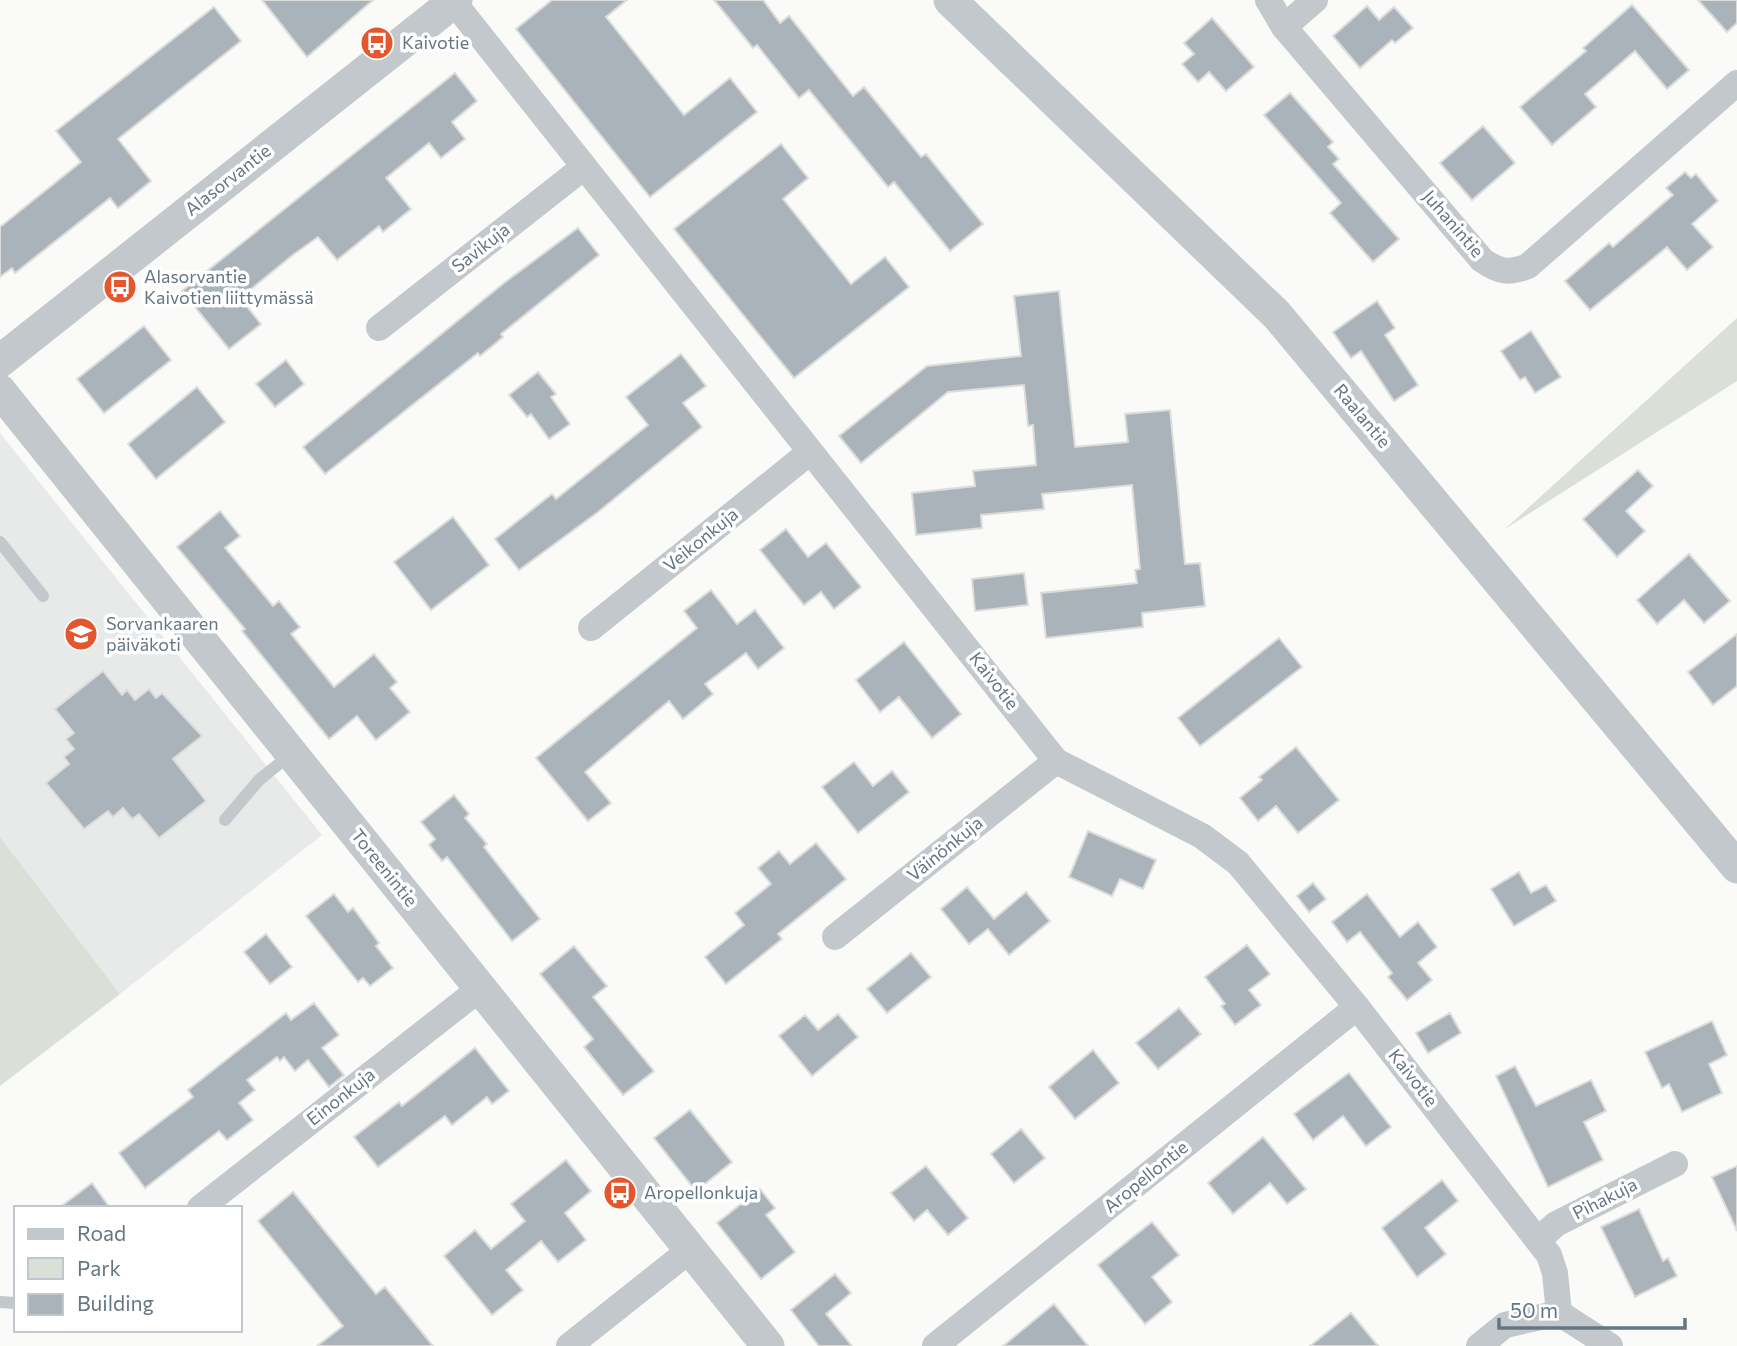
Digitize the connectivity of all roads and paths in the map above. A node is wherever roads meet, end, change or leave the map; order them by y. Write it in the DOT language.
graph roads {
  1 [pos="950,0"];
  2 [pos="1268,0"];
  3 [pos="1315,0"];
  4 [pos="454,1"];
  5 [pos="1284,27"];
  6 [pos="1737,83"];
  7 [pos="584,167"];
  8 [pos="379,328"];
  9 [pos="0,361"];
  10 [pos="0,391"];
  11 [pos="810,452"];
  12 [pos="0,542"];
  13 [pos="43,597"];
  14 [pos="591,628"];
  15 [pos="292,754"];
  16 [pos="1056,761"];
  17 [pos="225,820"];
  18 [pos="1737,867"];
  19 [pos="835,937"];
  20 [pos="482,987"];
  21 [pos="1357,1007"];
  22 [pos="1675,1164"];
  23 [pos="203,1206"];
  24 [pos="1538,1240"];
  25 [pos="690,1250"];
  26 [pos="1559,1313"];
  27 [pos="569,1346"];
  28 [pos="768,1346"];
  29 [pos="935,1346"];
  30 [pos="1479,1346"];
  31 [pos="1610,1346"];
  1 -- 18 [label="street, Raalantie"];
  2 -- 5 [label="street, Juhanintie"];
  3 -- 5 [label="street"];
  4 -- 7 [label="street, Kaivotie"];
  4 -- 9 [label="street, Alasorvantie"];
  5 -- 6 [label="street, Juhanintie"];
  7 -- 8 [label="street, Savikuja"];
  7 -- 11 [label="street, Kaivotie"];
  10 -- 15 [label="street, Toreenintie"];
  11 -- 14 [label="street, Veikonkuja"];
  11 -- 16 [label="street, Kaivotie"];
  12 -- 13 [label="lane"];
  15 -- 17 [label="lane"];
  15 -- 20 [label="street, Toreenintie"];
  16 -- 19 [label="street, Väinönkuja"];
  16 -- 21 [label="street, Kaivotie"];
  20 -- 23 [label="street, Einonkuja"];
  20 -- 25 [label="street, Toreenintie"];
  21 -- 24 [label="street, Kaivotie"];
  21 -- 29 [label="street, Aropellontie"];
  22 -- 24 [label="street, Pihakuja"];
  24 -- 26 [label="street, Kaivotie"];
  25 -- 27 [label="street"];
  25 -- 28 [label="street, Toreenintie"];
  26 -- 30 [label="street"];
  26 -- 31 [label="street"];
}
